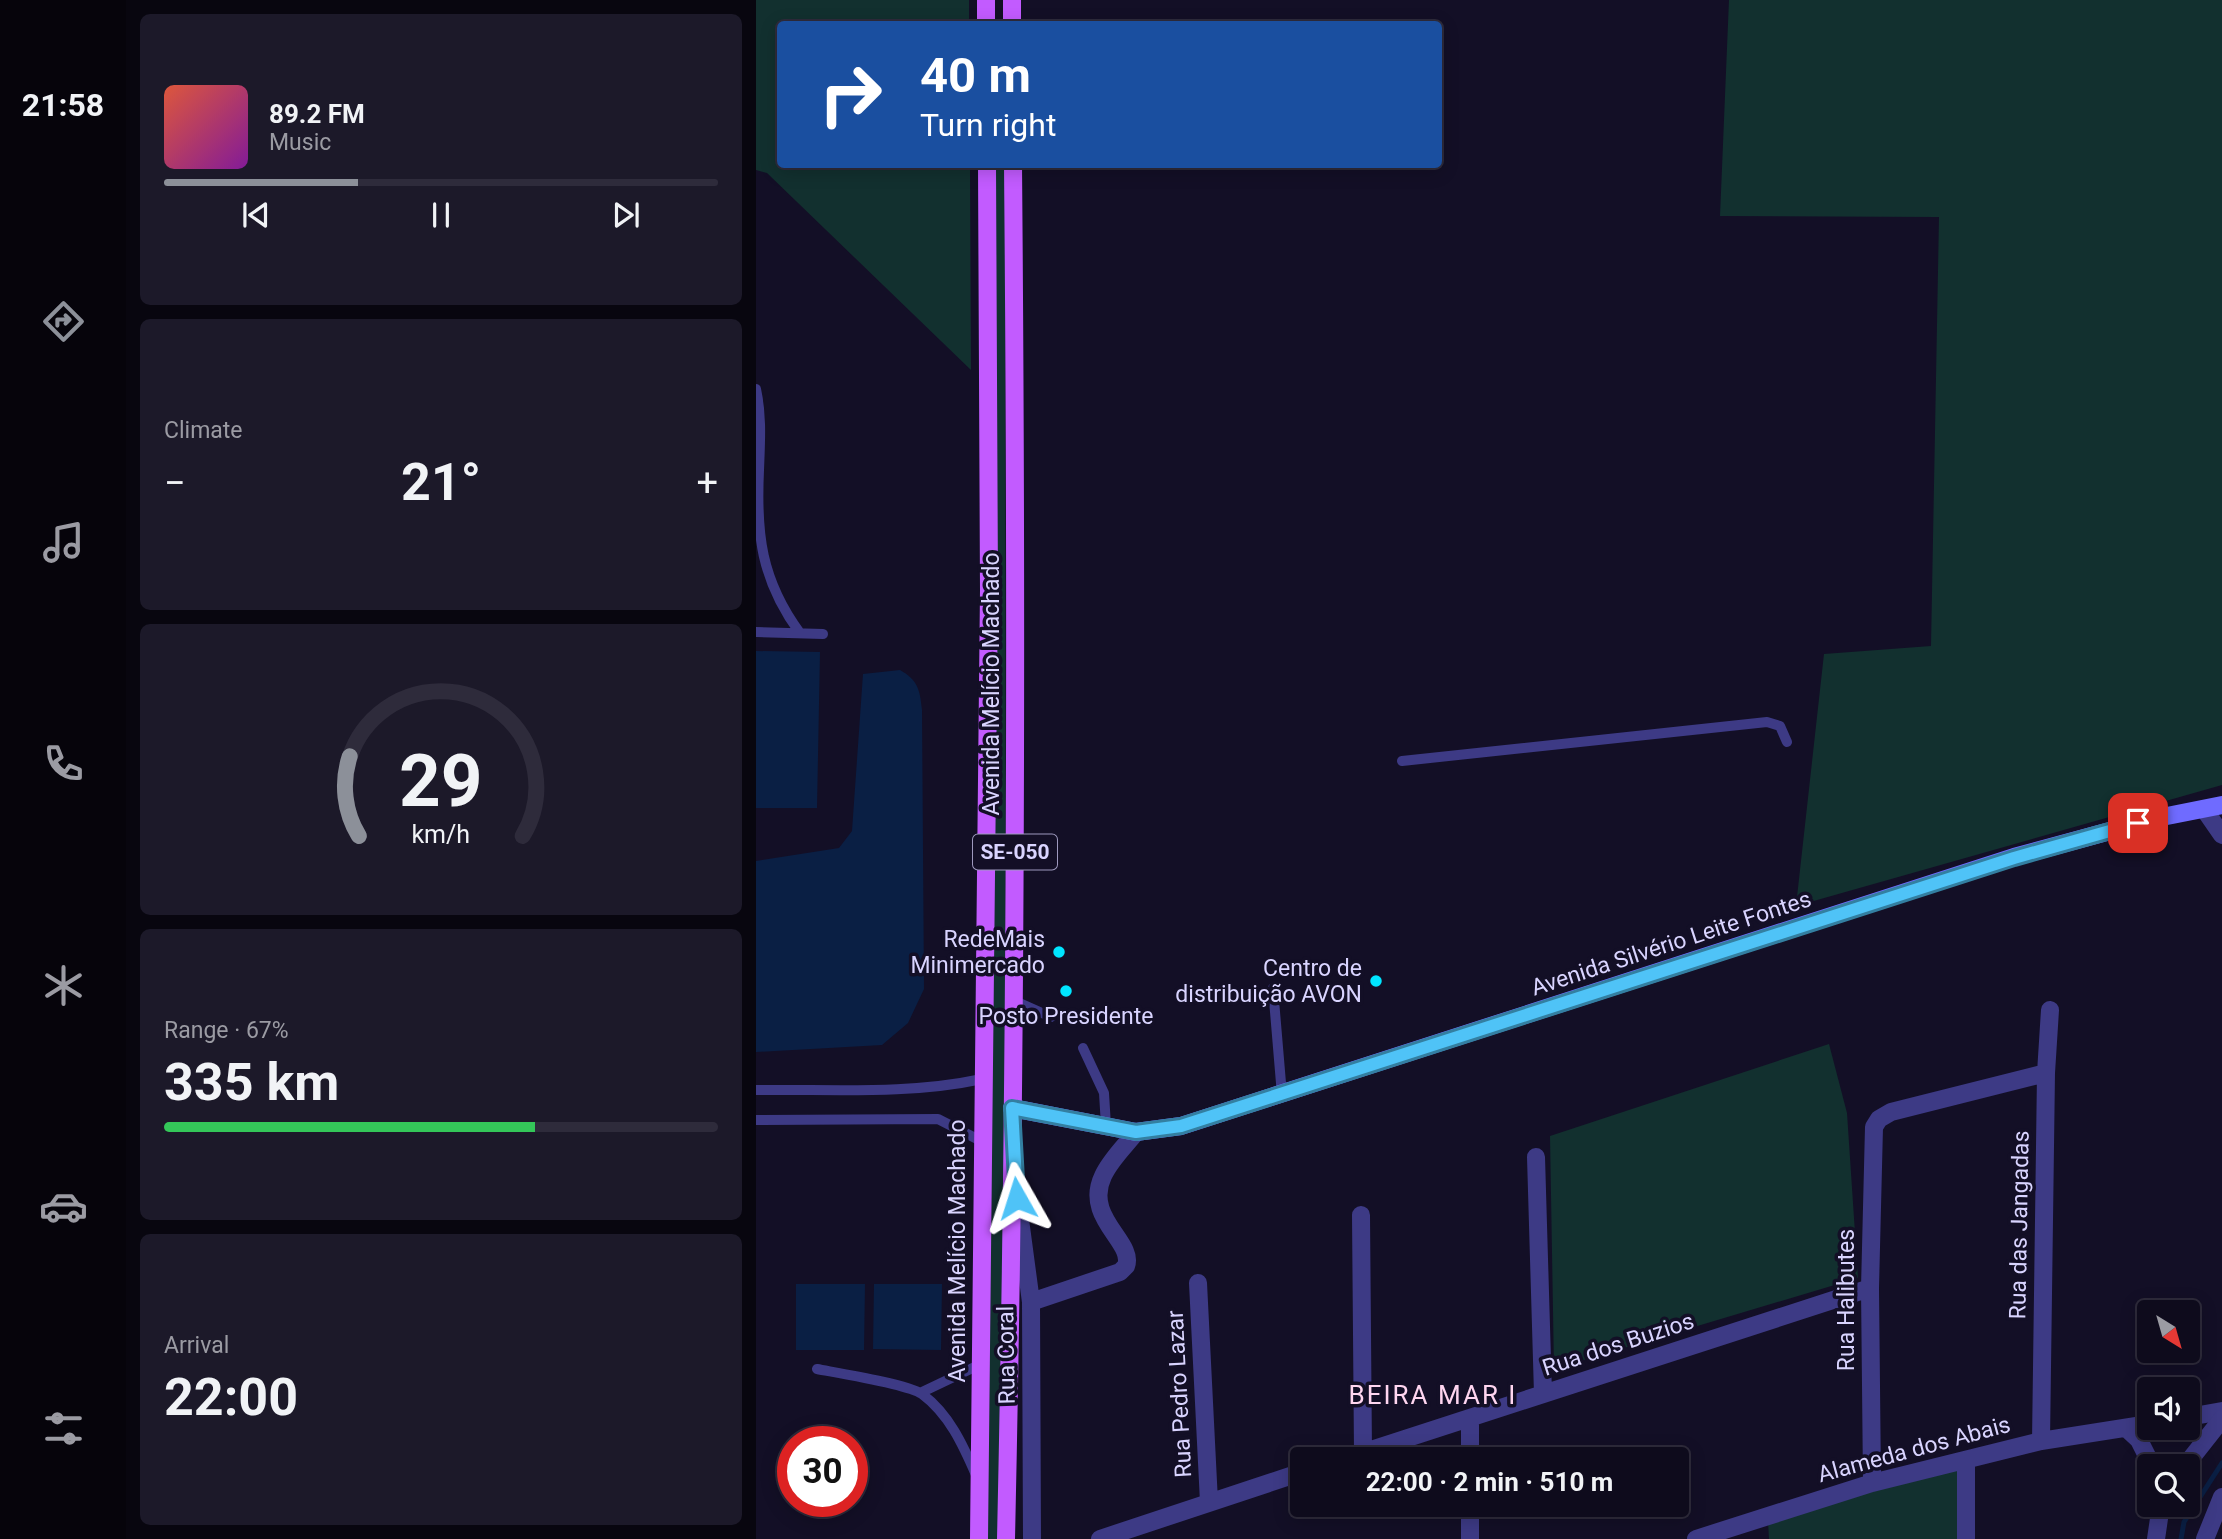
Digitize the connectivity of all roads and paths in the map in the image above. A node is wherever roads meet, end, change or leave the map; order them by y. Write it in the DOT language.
graph roads {
  1 [pos="986,0"];
  2 [pos="1012,0"];
  3 [pos="986,21"];
  4 [pos="1012,21"];
  5 [pos="987,168"];
  6 [pos="1013,168"];
  7 [pos="756,389"];
  8 [pos="757,538"];
  9 [pos="756,632"];
  10 [pos="800,633"];
  11 [pos="823,634"];
  12 [pos="1787,742"];
  13 [pos="1402,761"];
  14 [pos="2213,807"];
  15 [pos="2222,835"];
  16 [pos="1273,988"];
  17 [pos="1014,1001"];
  18 [pos="2050,1010"];
  19 [pos="1052,1017"];
  20 [pos="1083,1048"];
  21 [pos="2046,1073"];
  22 [pos="982,1079"];
  23 [pos="756,1090"];
  24 [pos="1282,1095"];
  25 [pos="1012,1108"];
  26 [pos="756,1120"];
  27 [pos="1106,1126"];
  28 [pos="1136,1132"];
  29 [pos="983,1142"];
  30 [pos="1536,1157"];
  31 [pos="1014,1172"];
  32 [pos="1361,1215"];
  33 [pos="1198,1283"];
  34 [pos="1870,1288"];
  35 [pos="1031,1301"];
  36 [pos="981,1364"];
  37 [pos="817,1369"];
  38 [pos="920,1393"];
  39 [pos="1543,1394"];
  40 [pos="2222,1411"];
  41 [pos="2200,1415"];
  42 [pos="1470,1418"];
  43 [pos="2222,1419"];
  44 [pos="2137,1426"];
  45 [pos="2126,1428"];
  46 [pos="2040,1441"];
  47 [pos="1363,1447"];
  48 [pos="1379,1447"];
  49 [pos="1470,1447"];
  50 [pos="2146,1454"];
  51 [pos="2194,1454"];
  52 [pos="1966,1460"];
  53 [pos="1290,1476"];
  54 [pos="1872,1483"];
  55 [pos="980,1484"];
  56 [pos="2222,1497"];
  57 [pos="1209,1502"];
  58 [pos="1470,1517"];
  59 [pos="2158,1517"];
  60 [pos="979,1539"];
  61 [pos="1006,1539"];
  62 [pos="1032,1539"];
  63 [pos="1100,1539"];
  64 [pos="1470,1539"];
  65 [pos="1696,1539"];
  66 [pos="1966,1539"];
  67 [pos="2156,1539"];
  68 [pos="2205,1539"];
  1 -- 3 [label="main road"];
  2 -- 4 [label="main road"];
  5 -- 22 [label="main road, Avenida Melício Machado / SE-050"];
  6 -- 17 [label="main road, Avenida Melício Machado / SE-050"];
  7 -- 8 [label="lane"];
  8 -- 10 [label="lane"];
  9 -- 10 [label="lane"];
  10 -- 11 [label="lane"];
  12 -- 13 [label="lane"];
  14 -- 15 [label="street"];
  14 -- 24 [label="main road, Avenida Silvério Leite Fontes"];
  16 -- 24 [label="lane"];
  17 -- 19 [label="lane"];
  17 -- 25 [label="main road, Avenida Melício Machado / SE-050"];
  18 -- 21 [label="street, Rua das Jangadas"];
  20 -- 27 [label="lane"];
  21 -- 34 [label="street, Rua Halibutes"];
  21 -- 46 [label="street, Rua das Jangadas"];
  22 -- 23 [label="lane"];
  22 -- 29 [label="main road, Avenida Melício Machado / SE-050"];
  24 -- 28 [label="main road, Avenida Silvério Leite Fontes"];
  25 -- 27 [label="main road, Avenida Silvério Leite Fontes"];
  25 -- 31 [label="main road, Avenida Melício Machado / SE-050"];
  26 -- 29 [label="lane"];
  27 -- 28 [label="main road, Avenida Silvério Leite Fontes"];
  28 -- 35 [label="street"];
  29 -- 36 [label="main road, Avenida Melício Machado / SE-050"];
  30 -- 39 [label="street"];
  31 -- 35 [label="street, Rua Coral"];
  31 -- 61 [label="main road, Avenida Melício Machado / SE-050"];
  32 -- 47 [label="street"];
  33 -- 57 [label="street, Rua Pedro Lazar"];
  34 -- 39 [label="street, Rua dos Buzios"];
  34 -- 54 [label="street, Rua Halibutes"];
  35 -- 62 [label="street, Rua Coral"];
  36 -- 38 [label="lane"];
  36 -- 55 [label="main road, Avenida Melício Machado / SE-050"];
  37 -- 38 [label="lane"];
  38 -- 55 [label="lane"];
  39 -- 42 [label="street, Rua dos Buzios"];
  40 -- 41 [label="street"];
  42 -- 48 [label="street, Rua dos Buzios"];
  42 -- 49 [label="street"];
  43 -- 51 [label="street"];
  44 -- 45 [label="street, Alameda dos Abais"];
  45 -- 46 [label="street, Alameda dos Abais"];
  45 -- 50 [label="street"];
  46 -- 52 [label="street, Alameda dos Abais"];
  52 -- 54 [label="street, Alameda dos Abais"];
  52 -- 66 [label="street"];
  53 -- 57 [label="street"];
  54 -- 65 [label="street, Alameda dos Abais"];
  55 -- 60 [label="main road, Avenida Melício Machado / SE-050"];
  56 -- 68 [label="street"];
  57 -- 63 [label="street"];
  58 -- 64 [label="street"];
  59 -- 67 [label="street"];
}
